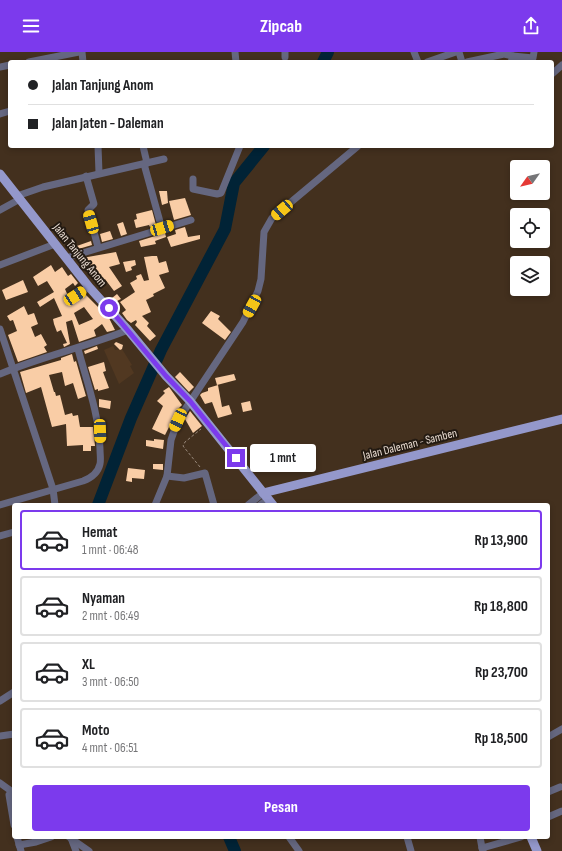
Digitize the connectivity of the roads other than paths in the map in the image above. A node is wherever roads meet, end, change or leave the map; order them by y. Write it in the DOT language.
graph roads {
  1 [pos="80,52"];
  2 [pos="458,52"];
  3 [pos="534,52"];
  4 [pos="512,59"];
  5 [pos="39,60"];
  6 [pos="433,60"];
  7 [pos="476,60"];
  8 [pos="562,65"];
  9 [pos="554,72"];
  10 [pos="98,148"];
  11 [pos="143,148"];
  12 [pos="239,148"];
  13 [pos="356,148"];
  14 [pos="164,159"];
  15 [pos="146,164"];
  16 [pos="99,173"];
  17 [pos="0,174"];
  18 [pos="86,176"];
  19 [pos="193,179"];
  20 [pos="19,197"];
  21 [pos="0,210"];
  22 [pos="191,220"];
  23 [pos="162,228"];
  24 [pos="55,244"];
  25 [pos="98,247"];
  26 [pos="66,258"];
  27 [pos="0,264"];
  28 [pos="89,287"];
  29 [pos="75,296"];
  30 [pos="0,329"];
  31 [pos="128,330"];
  32 [pos="78,349"];
  33 [pos="14,368"];
  34 [pos="0,374"];
  35 [pos="190,401"];
  36 [pos="562,419"];
  37 [pos="167,476"];
  38 [pos="53,489"];
  39 [pos="268,499"];
  40 [pos="55,503"];
  41 [pos="156,503"];
  42 [pos="213,503"];
  43 [pos="255,503"];
  44 [pos="0,505"];
  45 [pos="12,533"];
  46 [pos="0,536"];
  47 [pos="12,693"];
  48 [pos="0,701"];
  49 [pos="562,729"];
  50 [pos="12,734"];
  51 [pos="0,736"];
  52 [pos="550,736"];
  53 [pos="0,783"];
  54 [pos="560,787"];
  55 [pos="550,791"];
  56 [pos="12,792"];
  57 [pos="12,798"];
  58 [pos="562,811"];
  59 [pos="12,815"];
  60 [pos="550,816"];
  61 [pos="45,839"];
  62 [pos="70,839"];
  63 [pos="71,839"];
  64 [pos="291,839"];
  65 [pos="408,839"];
  66 [pos="480,839"];
  67 [pos="515,839"];
  68 [pos="532,839"];
  69 [pos="20,848"];
  70 [pos="483,850"];
  71 [pos="76,851"];
  72 [pos="89,851"];
  73 [pos="299,851"];
  74 [pos="411,851"];
  75 [pos="538,851"];
  1 -- 5 [label="street"];
  2 -- 6 [label="street"];
  3 -- 4 [label="street"];
  4 -- 7 [label="street"];
  8 -- 9 [label="street"];
  10 -- 16 [label="street"];
  11 -- 15 [label="street"];
  12 -- 19 [label="street"];
  13 -- 35 [label="street"];
  14 -- 15 [label="street"];
  15 -- 16 [label="street"];
  15 -- 23 [label="street"];
  16 -- 18 [label="street"];
  17 -- 20 [label="main road, Jalan Tanjung Anom"];
  18 -- 20 [label="street"];
  18 -- 25 [label="street"];
  20 -- 21 [label="street"];
  20 -- 24 [label="main road, Jalan Tanjung Anom"];
  22 -- 23 [label="street"];
  23 -- 25 [label="street"];
  24 -- 26 [label="main road, Jalan Tanjung Anom"];
  24 -- 27 [label="street"];
  25 -- 26 [label="street"];
  26 -- 28 [label="main road, Jalan Tanjung Anom"];
  28 -- 29 [label="street"];
  28 -- 31 [label="main road, Jalan Tanjung Anom"];
  30 -- 33 [label="street"];
  31 -- 32 [label="street"];
  31 -- 35 [label="main road, Jalan Tanjung Anom"];
  32 -- 33 [label="street"];
  32 -- 38 [label="street"];
  33 -- 34 [label="street"];
  33 -- 38 [label="street"];
  35 -- 37 [label="street"];
  35 -- 39 [label="main road, Jalan Tanjung Anom"];
  36 -- 39 [label="main road, Jalan Daleman - Samben"];
  37 -- 41 [label="street"];
  37 -- 42 [label="street"];
  38 -- 40 [label="street"];
  38 -- 44 [label="street"];
  39 -- 43 [label="street"];
  45 -- 46 [label="street"];
  47 -- 48 [label="street"];
  49 -- 52 [label="street"];
  50 -- 51 [label="street"];
  53 -- 56 [label="street"];
  54 -- 55 [label="street"];
  57 -- 59 [label="street"];
  58 -- 60 [label="street"];
  61 -- 69 [label="street"];
  62 -- 71 [label="street"];
  63 -- 72 [label="street"];
  64 -- 73 [label="street"];
  65 -- 74 [label="street"];
  66 -- 70 [label="street"];
  67 -- 70 [label="street"];
  68 -- 75 [label="main road"];
}
